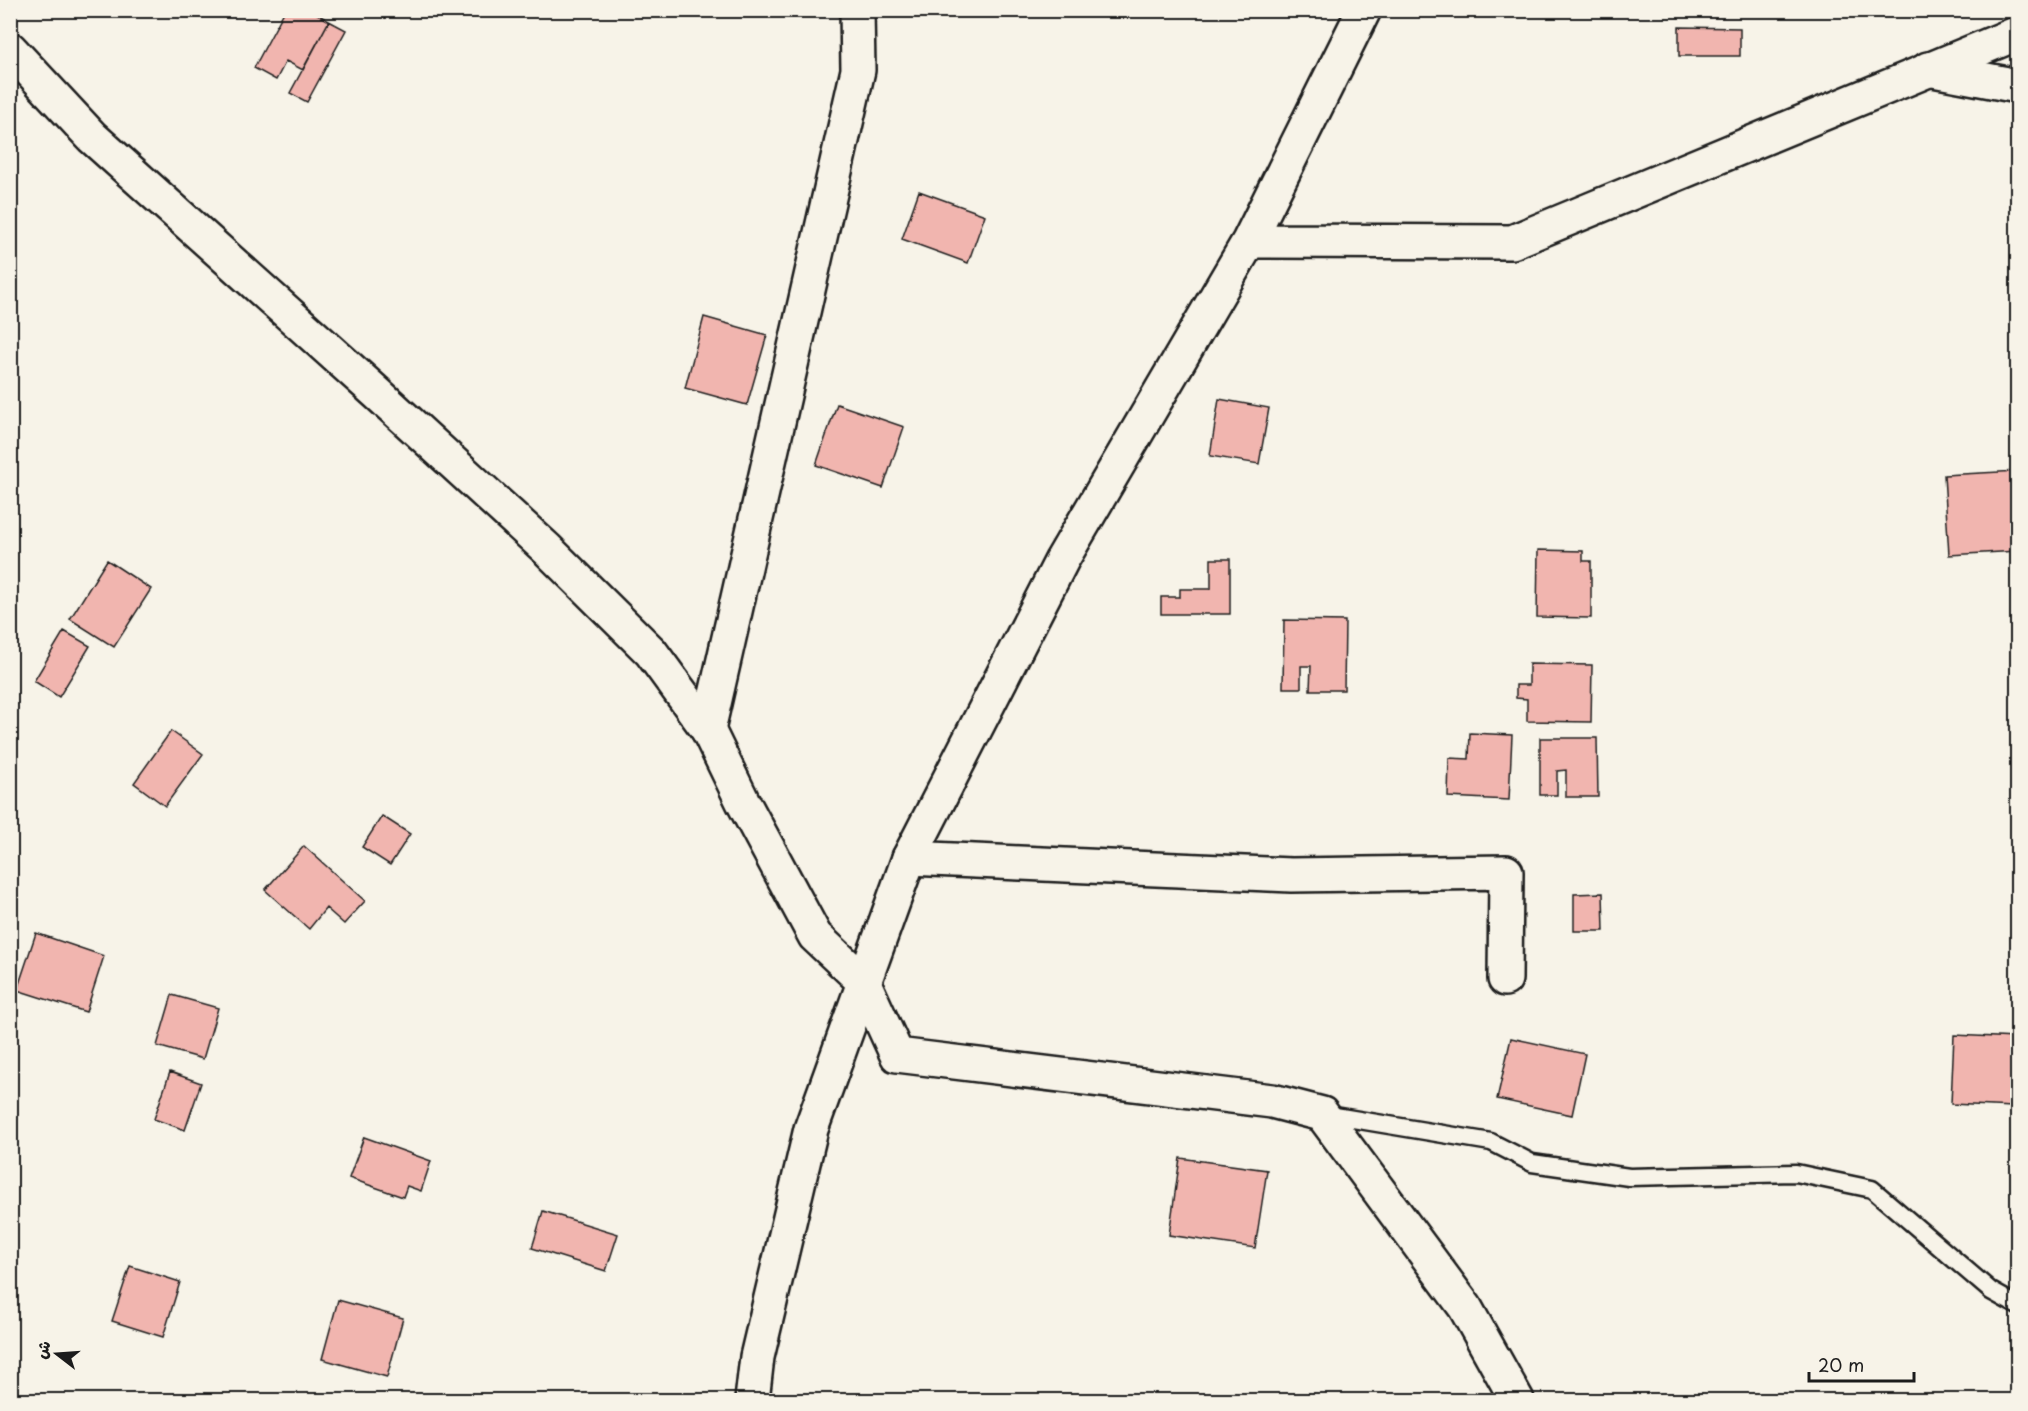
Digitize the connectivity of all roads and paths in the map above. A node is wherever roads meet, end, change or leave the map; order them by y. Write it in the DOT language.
graph roads {
  1 [pos="857,10"];
  2 [pos="1364,10"];
  3 [pos="2018,33"];
  4 [pos="10,49"];
  5 [pos="1928,69"];
  6 [pos="2018,86"];
  7 [pos="1248,242"];
  8 [pos="708,730"];
  9 [pos="909,858"];
  10 [pos="1505,979"];
  11 [pos="863,981"];
  12 [pos="1322,1114"];
  13 [pos="2018,1306"];
  14 [pos="752,1401"];
  15 [pos="1516,1401"];
  1 -- 8 [label="street"];
  2 -- 7 [label="street"];
  3 -- 5 [label="street"];
  4 -- 8 [label="street"];
  5 -- 6 [label="street"];
  5 -- 7 [label="street"];
  7 -- 9 [label="street"];
  8 -- 11 [label="street"];
  9 -- 10 [label="street"];
  9 -- 11 [label="street"];
  11 -- 12 [label="street"];
  11 -- 14 [label="street"];
  12 -- 13 [label="lane"];
  12 -- 15 [label="street"];
}
